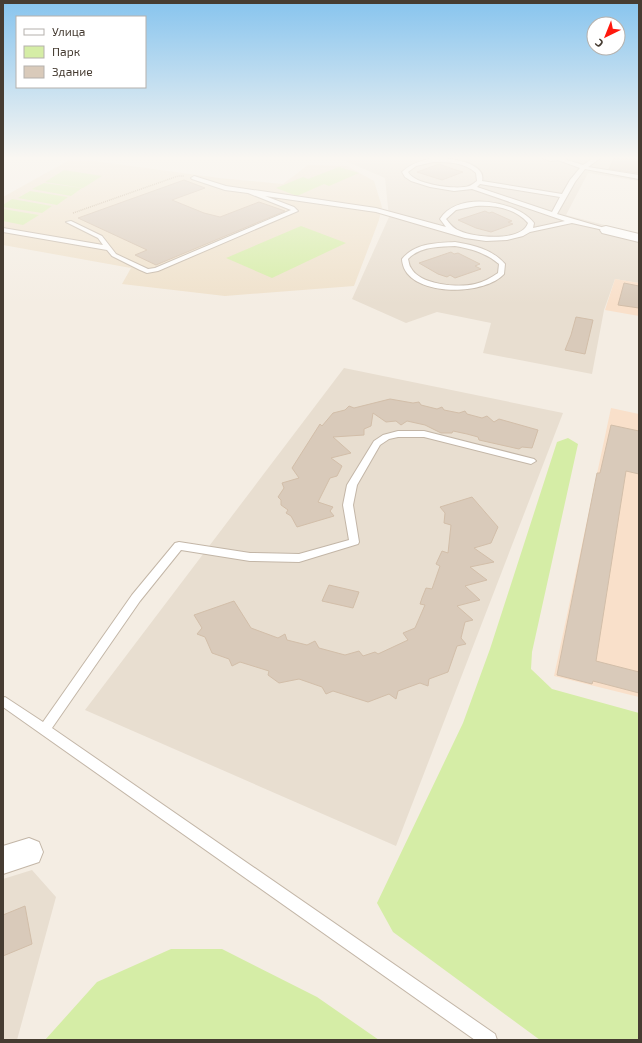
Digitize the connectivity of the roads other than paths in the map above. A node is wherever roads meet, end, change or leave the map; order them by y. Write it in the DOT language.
graph roads {
  1 [pos="286,206"];
  2 [pos="345,206"];
  3 [pos="467,206"];
  4 [pos="499,206"];
  5 [pos="529,206"];
  6 [pos="558,206"];
  7 [pos="554,214"];
  8 [pos="572,221"];
  9 [pos="69,222"];
  10 [pos="3,230"];
  11 [pos="529,230"];
  12 [pos="606,230"];
  13 [pos="455,232"];
  14 [pos="473,238"];
  15 [pos="639,238"];
  16 [pos="465,246"];
  17 [pos="108,248"];
  18 [pos="531,461"];
  19 [pos="5,702"];
  20 [pos="44,730"];
  21 [pos="29,852"];
  22 [pos="3,860"];
  23 [pos="489,1040"];
  1 -- 17 [label="lane"];
  2 -- 13 [label="lane"];
  3 -- 13 [label="lane"];
  4 -- 11 [label="lane"];
  5 -- 7 [label="lane"];
  6 -- 7 [label="lane"];
  7 -- 8 [label="lane"];
  8 -- 11 [label="lane"];
  8 -- 12 [label="lane"];
  9 -- 17 [label="lane"];
  10 -- 17 [label="lane"];
  11 -- 14 [label="lane"];
  12 -- 15 [label="street"];
  13 -- 14 [label="lane"];
  14 -- 16 [label="lane"];
  16 -- 16 [label="lane"];
  18 -- 20 [label="lane"];
  19 -- 20 [label="lane"];
  20 -- 23 [label="lane"];
  21 -- 22 [label="street"];
}
